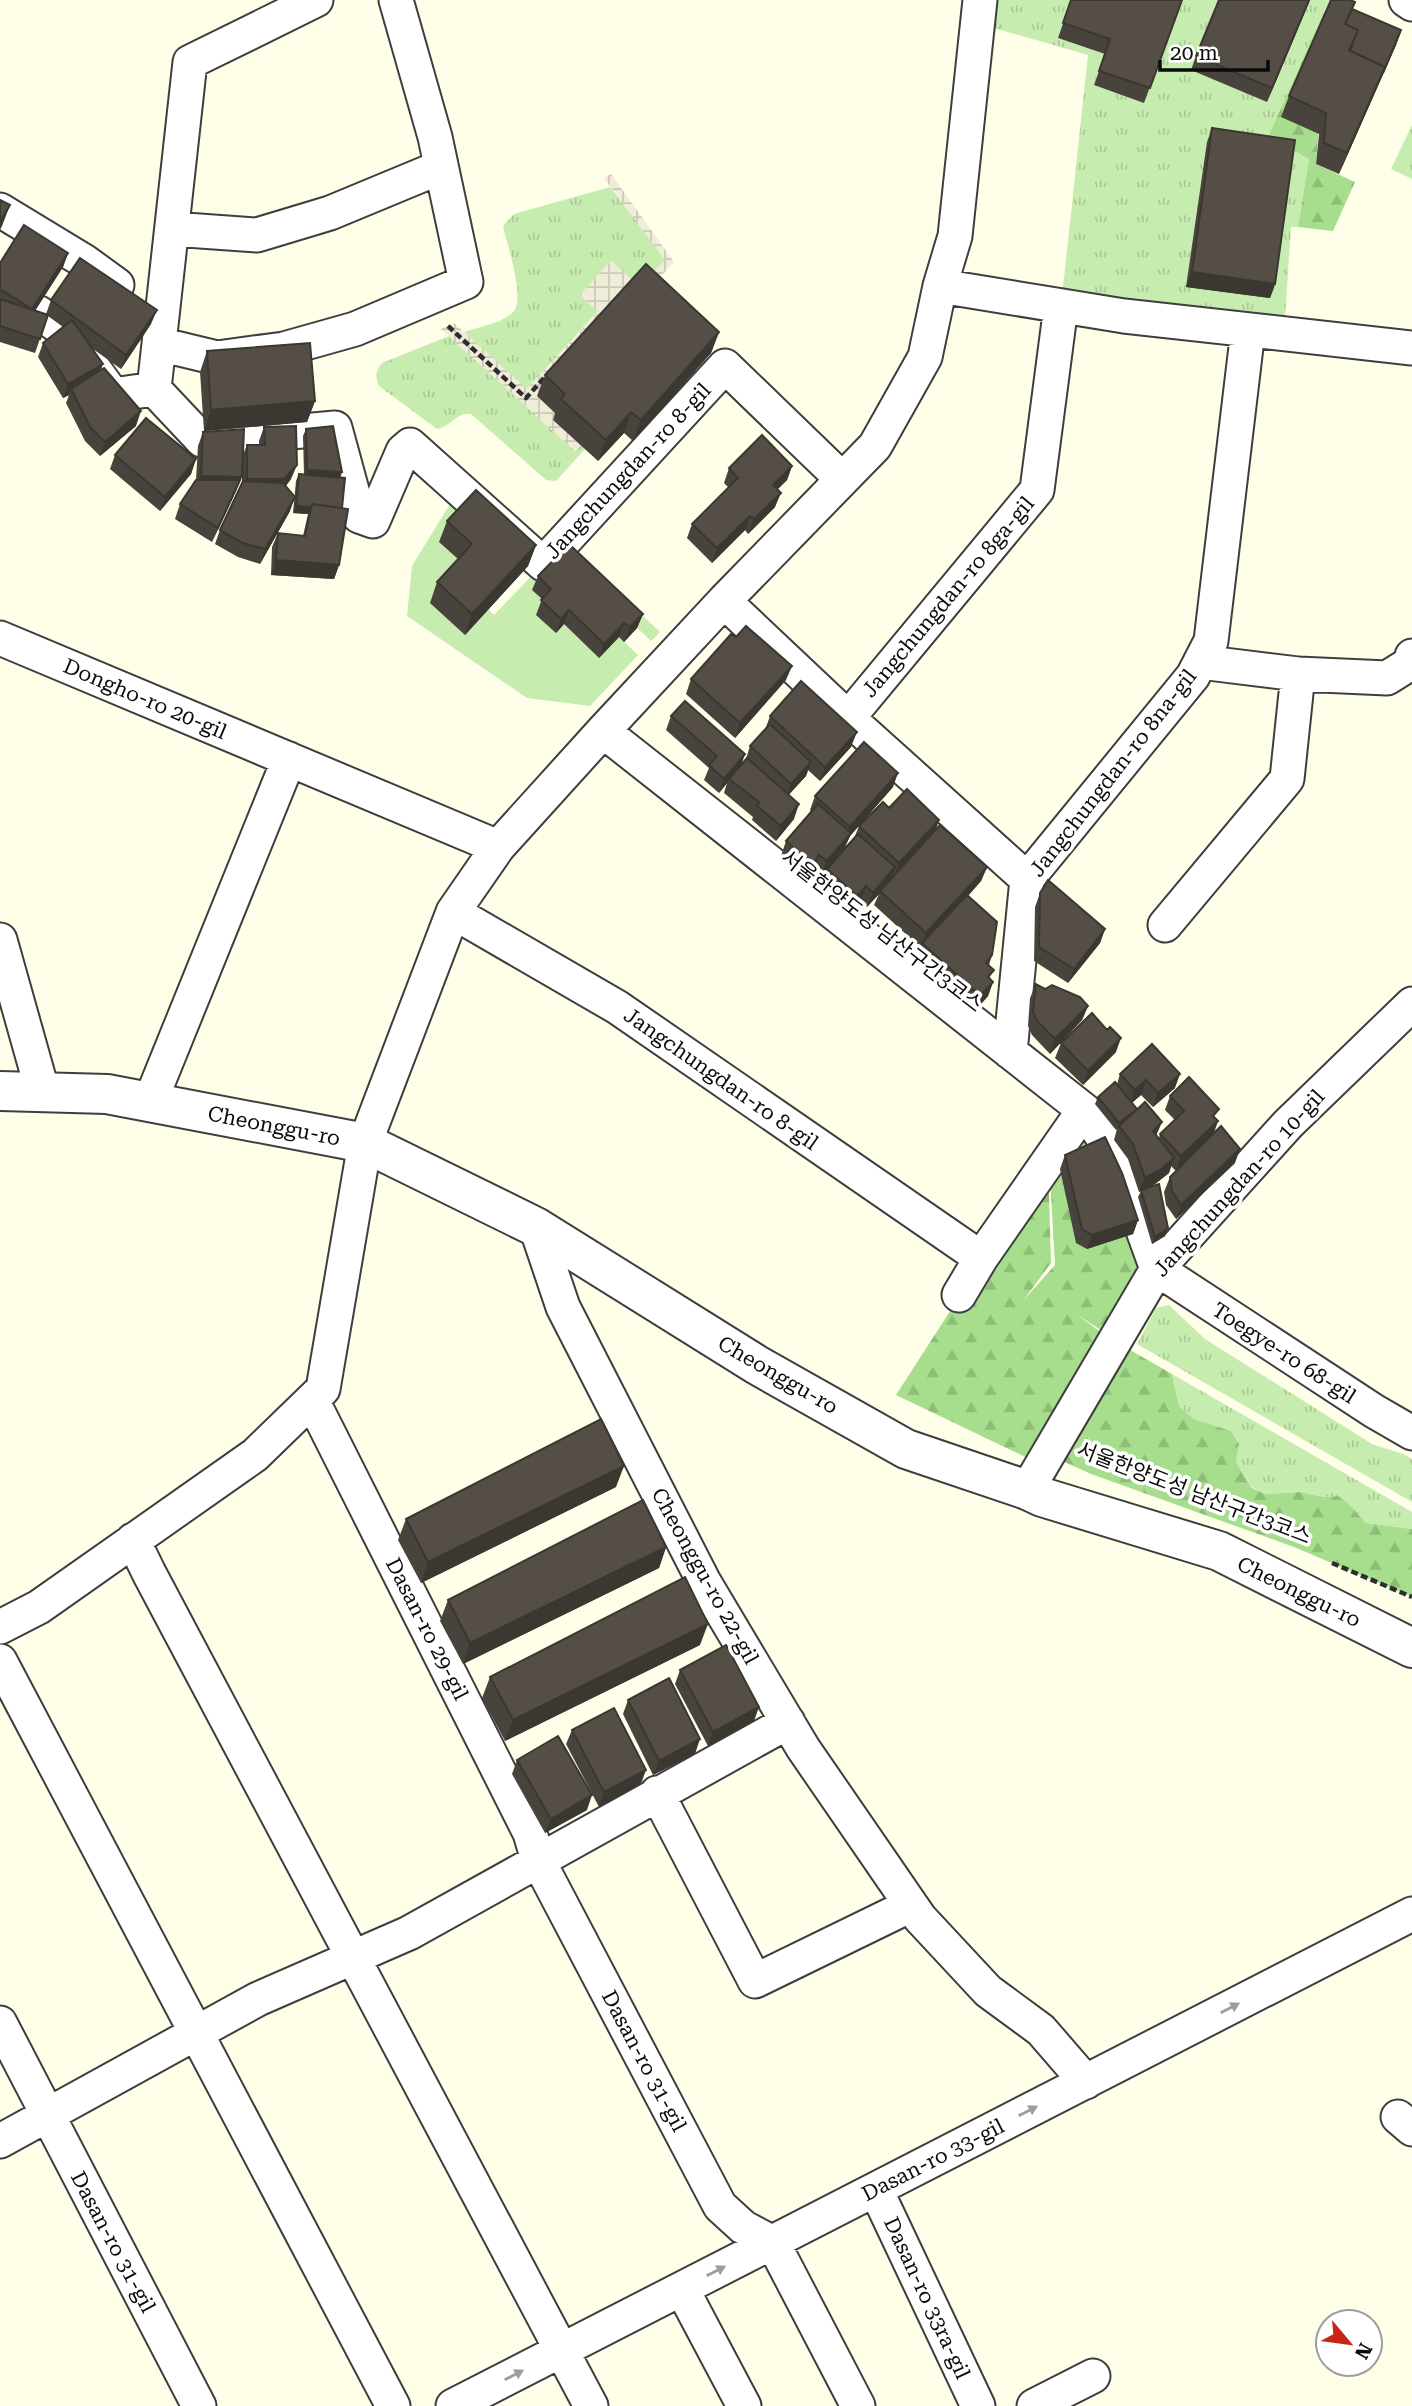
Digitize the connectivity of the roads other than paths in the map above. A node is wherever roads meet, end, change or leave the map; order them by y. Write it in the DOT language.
graph roads {
  1 [pos="316,0"];
  2 [pos="396,0"];
  3 [pos="980,0"];
  4 [pos="1406,0"];
  5 [pos="1412,4"];
  6 [pos="278,8"];
  7 [pos="442,167"];
  8 [pos="0,210"];
  9 [pos="172,229"];
  10 [pos="940,286"];
  11 [pos="1061,306"];
  12 [pos="39,313"];
  13 [pos="160,330"];
  14 [pos="1248,330"];
  15 [pos="1412,348"];
  16 [pos="154,388"];
  17 [pos="842,479"];
  18 [pos="724,601"];
  19 [pos="0,638"];
  20 [pos="1412,656"];
  21 [pos="1200,662"];
  22 [pos="1298,674"];
  23 [pos="848,718"];
  24 [pos="603,731"];
  25 [pos="289,759"];
  26 [pos="498,847"];
  27 [pos="1027,879"];
  28 [pos="453,912"];
  29 [pos="1165,925"];
  30 [pos="0,940"];
  31 [pos="1412,1004"];
  32 [pos="1010,1052"];
  33 [pos="0,1091"];
  34 [pos="43,1093"];
  35 [pos="150,1102"];
  36 [pos="1084,1110"];
  37 [pos="365,1143"];
  38 [pos="536,1227"];
  39 [pos="981,1258"];
  40 [pos="1157,1269"];
  41 [pos="959,1294"];
  42 [pos="312,1400"];
  43 [pos="1412,1433"];
  44 [pos="1027,1490"];
  45 [pos="133,1540"];
  46 [pos="0,1627"];
  47 [pos="1412,1648"];
  48 [pos="0,1661"];
  49 [pos="788,1722"];
  50 [pos="657,1793"];
  51 [pos="538,1860"];
  52 [pos="911,1905"];
  53 [pos="1412,1914"];
  54 [pos="352,1957"];
  55 [pos="0,2024"];
  56 [pos="195,2034"];
  57 [pos="1086,2082"];
  58 [pos="47,2115"];
  59 [pos="0,2141"];
  60 [pos="876,2190"];
  61 [pos="773,2243"];
  62 [pos="682,2289"];
  63 [pos="562,2351"];
  64 [pos="1094,2376"];
  65 [pos="199,2406"];
  66 [pos="393,2406"];
  67 [pos="453,2406"];
  68 [pos="591,2406"];
  69 [pos="744,2406"];
  70 [pos="858,2406"];
  71 [pos="978,2406"];
  72 [pos="1034,2406"];
  1 -- 6 [label="street"];
  2 -- 7 [label="street"];
  3 -- 10 [label="street"];
  4 -- 5 [label="street"];
  6 -- 9 [label="street"];
  7 -- 9 [label="street"];
  7 -- 13 [label="street"];
  8 -- 13 [label="street"];
  9 -- 13 [label="street"];
  10 -- 11 [label="street"];
  10 -- 17 [label="street"];
  11 -- 14 [label="street"];
  11 -- 23 [label="street, Jangchungdan-ro 8ga-gil"];
  12 -- 16 [label="street"];
  13 -- 16 [label="street"];
  14 -- 15 [label="street"];
  14 -- 21 [label="street, Jangchungdan-ro 8na-gil"];
  16 -- 17 [label="street, Jangchungdan-ro 8-gil"];
  17 -- 18 [label="street"];
  18 -- 23 [label="street"];
  18 -- 24 [label="street"];
  19 -- 25 [label="street, Dongho-ro 20-gil"];
  20 -- 22 [label="street, Jangchungdan-ro 8na-gil"];
  21 -- 22 [label="street, Jangchungdan-ro 8na-gil"];
  21 -- 27 [label="street, Jangchungdan-ro 8na-gil"];
  22 -- 29 [label="street"];
  23 -- 27 [label="street"];
  24 -- 26 [label="street"];
  24 -- 32 [label="street"];
  25 -- 26 [label="street, Dongho-ro 20-gil"];
  25 -- 35 [label="street"];
  26 -- 28 [label="street"];
  27 -- 32 [label="street, Jangchungdan-ro 8na-gil"];
  28 -- 37 [label="street"];
  28 -- 39 [label="street, Jangchungdan-ro 8-gil"];
  30 -- 34 [label="street"];
  31 -- 40 [label="street, Jangchungdan-ro 10-gil"];
  32 -- 36 [label="street"];
  33 -- 34 [label="street, Cheonggu-ro"];
  34 -- 35 [label="street, Cheonggu-ro"];
  35 -- 37 [label="street, Cheonggu-ro"];
  36 -- 39 [label="street"];
  36 -- 40 [label="street"];
  37 -- 38 [label="street, Cheonggu-ro"];
  37 -- 42 [label="street"];
  38 -- 44 [label="street, Cheonggu-ro"];
  38 -- 49 [label="street, Cheonggu-ro 22-gil"];
  39 -- 41 [label="street"];
  40 -- 43 [label="street, Toegye-ro 68-gil"];
  40 -- 44 [label="street, Jangchungdan-ro 10-gil"];
  42 -- 45 [label="street"];
  42 -- 51 [label="street, Dasan-ro 29-gil"];
  44 -- 47 [label="street, Cheonggu-ro"];
  45 -- 46 [label="street"];
  45 -- 54 [label="street"];
  48 -- 56 [label="street"];
  49 -- 50 [label="street"];
  49 -- 52 [label="street, Cheonggu-ro 22-gil"];
  50 -- 51 [label="street"];
  50 -- 52 [label="street"];
  51 -- 54 [label="street"];
  51 -- 61 [label="street, Dasan-ro 31-gil"];
  52 -- 57 [label="street, Cheonggu-ro 22-gil"];
  57 -- 53 [label="street, Dasan-ro 33-gil, one-way"];
  54 -- 56 [label="street"];
  54 -- 63 [label="street"];
  55 -- 58 [label="street"];
  56 -- 58 [label="street"];
  56 -- 66 [label="street"];
  60 -- 57 [label="street, Dasan-ro 33-gil, one-way"];
  58 -- 59 [label="street"];
  58 -- 65 [label="street, Dasan-ro 31-gil"];
  60 -- 61 [label="street, Dasan-ro 33-gil"];
  60 -- 71 [label="street, Dasan-ro 33ra-gil"];
  62 -- 61 [label="street, Dasan-ro 33-gil, one-way"];
  61 -- 70 [label="street"];
  62 -- 63 [label="street, Dasan-ro 33-gil"];
  62 -- 69 [label="street"];
  67 -- 63 [label="street, Dasan-ro 33-gil, one-way"];
  63 -- 68 [label="street"];
  64 -- 72 [label="street"];
}
